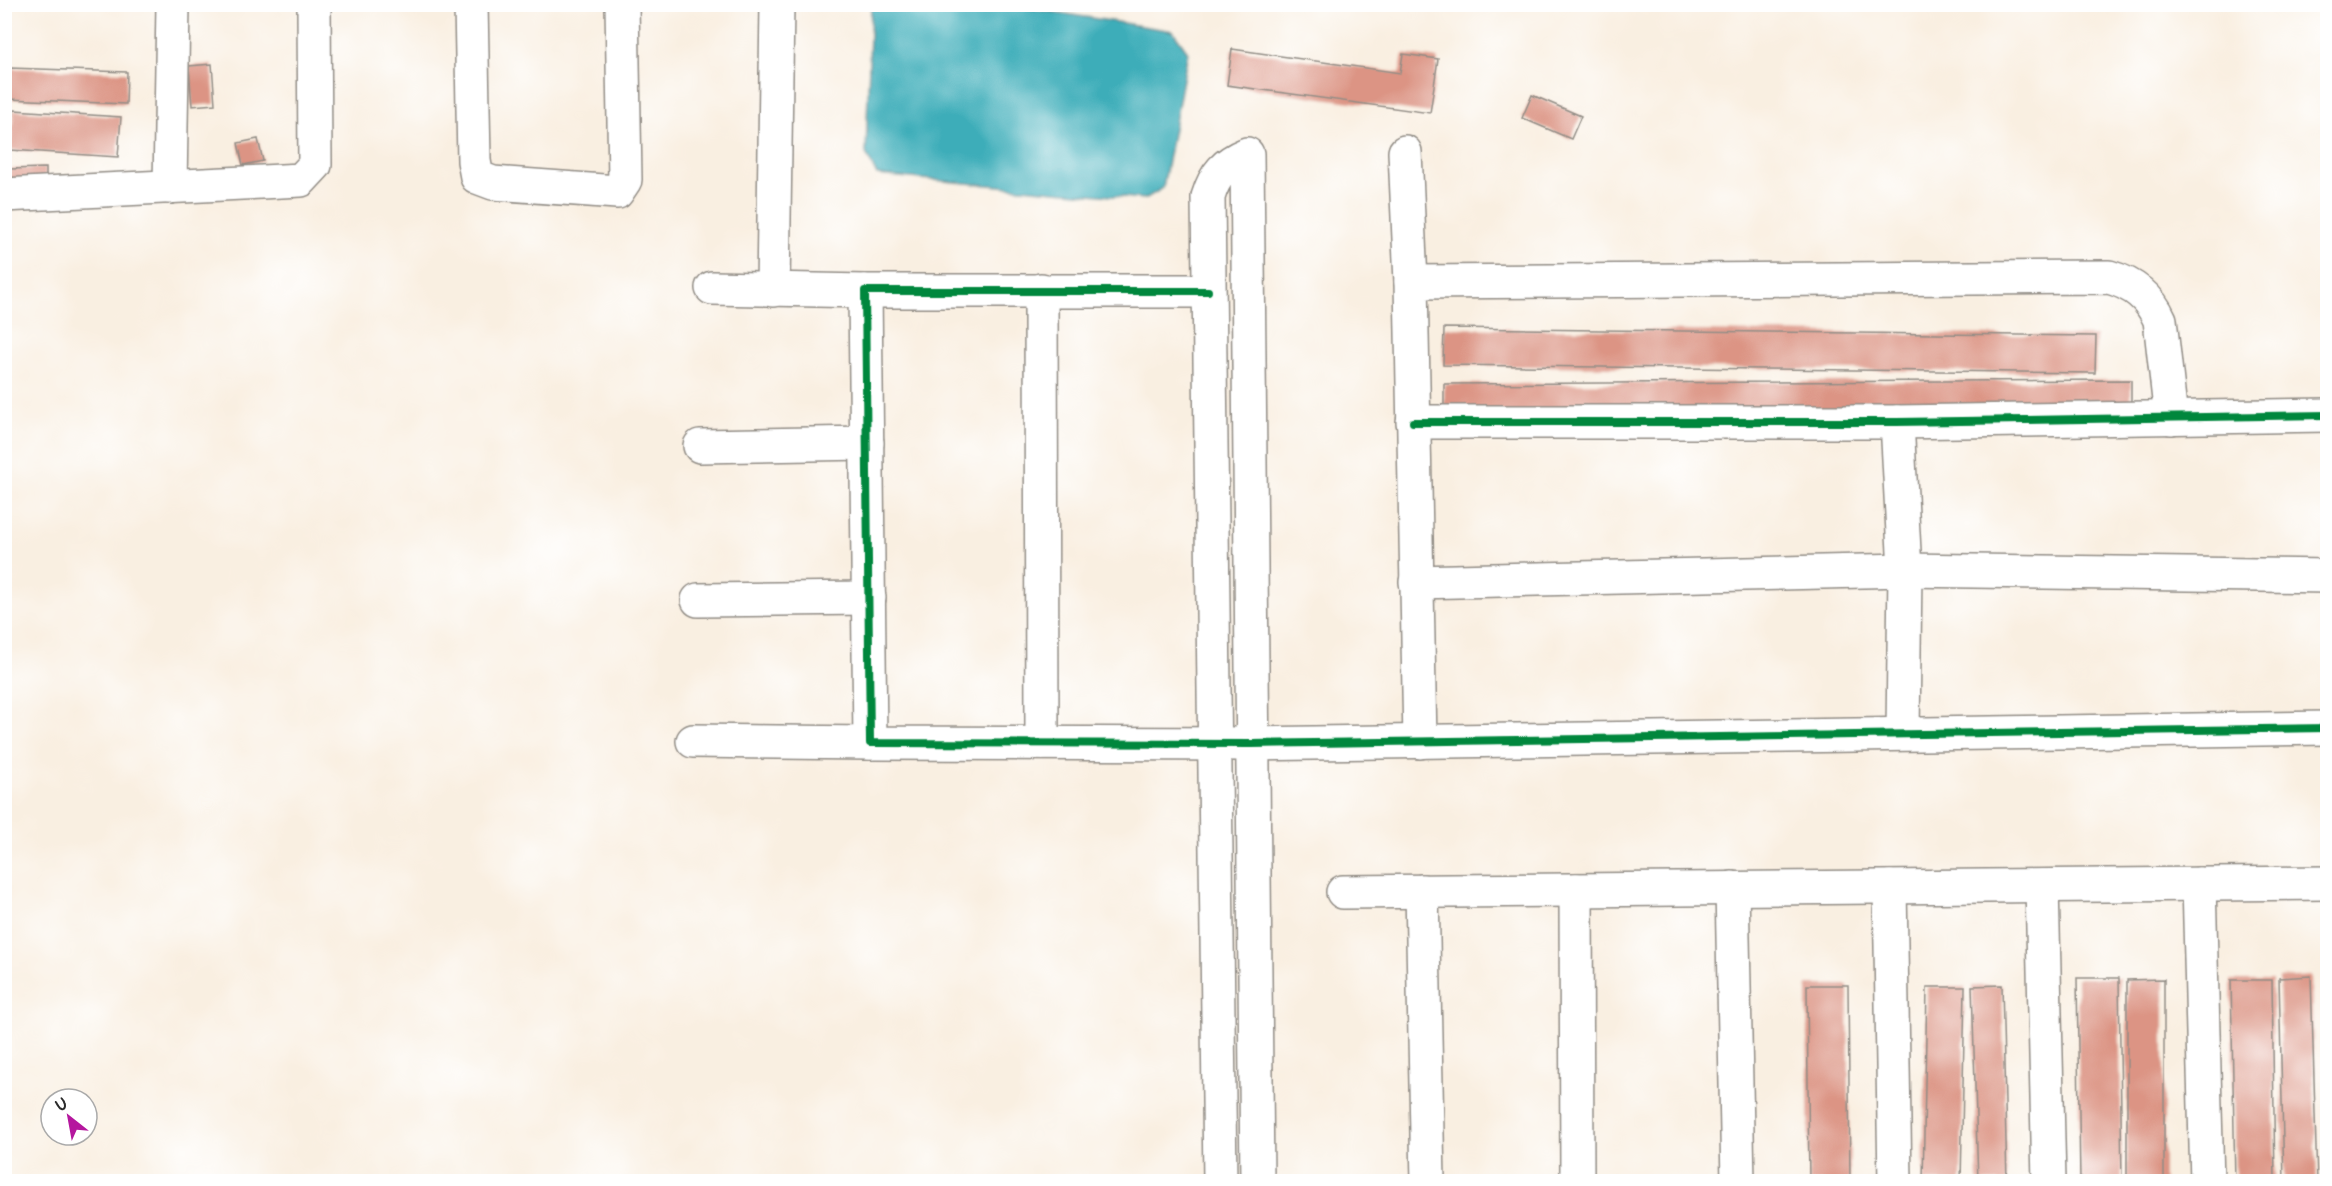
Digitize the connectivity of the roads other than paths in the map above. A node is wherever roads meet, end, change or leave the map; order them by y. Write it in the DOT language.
graph roads {
  1 [pos="173,4"];
  2 [pos="314,4"];
  3 [pos="471,4"];
  4 [pos="622,4"];
  5 [pos="777,4"];
  6 [pos="1405,152"];
  7 [pos="170,187"];
  8 [pos="4,195"];
  9 [pos="1411,282"];
  10 [pos="712,288"];
  11 [pos="773,290"];
  12 [pos="1041,290"];
  13 [pos="865,291"];
  14 [pos="1208,291"];
  15 [pos="2328,415"];
  16 [pos="2171,418"];
  17 [pos="1413,422"];
  18 [pos="1897,422"];
  19 [pos="867,443"];
  20 [pos="700,446"];
  21 [pos="1905,570"];
  22 [pos="2328,576"];
  23 [pos="1416,582"];
  24 [pos="868,598"];
  25 [pos="698,600"];
  26 [pos="2328,728"];
  27 [pos="1903,733"];
  28 [pos="693,741"];
  29 [pos="1420,742"];
  30 [pos="870,743"];
  31 [pos="1042,744"];
  32 [pos="1214,744"];
  33 [pos="1252,744"];
  34 [pos="2328,883"];
  35 [pos="2199,884"];
  36 [pos="2042,886"];
  37 [pos="1890,887"];
  38 [pos="1732,888"];
  39 [pos="1576,890"];
  40 [pos="1422,891"];
  41 [pos="1343,892"];
  42 [pos="1220,1182"];
  43 [pos="1257,1182"];
  44 [pos="1428,1182"];
  45 [pos="1577,1182"];
  46 [pos="1738,1182"];
  47 [pos="1895,1182"];
  48 [pos="2049,1182"];
  49 [pos="2207,1182"];
  1 -- 7 [label="street"];
  2 -- 7 [label="street"];
  3 -- 4 [label="street"];
  5 -- 11 [label="street"];
  6 -- 9 [label="street"];
  7 -- 8 [label="street"];
  9 -- 16 [label="street"];
  9 -- 17 [label="street"];
  10 -- 11 [label="street"];
  11 -- 13 [label="street"];
  12 -- 13 [label="street"];
  12 -- 14 [label="street"];
  12 -- 31 [label="street"];
  13 -- 19 [label="street"];
  14 -- 32 [label="street"];
  14 -- 33 [label="street"];
  15 -- 16 [label="street"];
  16 -- 18 [label="street"];
  17 -- 18 [label="street"];
  17 -- 23 [label="street"];
  18 -- 21 [label="street"];
  19 -- 20 [label="street"];
  19 -- 24 [label="street"];
  21 -- 22 [label="street"];
  21 -- 23 [label="street"];
  21 -- 27 [label="street"];
  23 -- 29 [label="street"];
  24 -- 25 [label="street"];
  24 -- 30 [label="street"];
  26 -- 27 [label="street"];
  27 -- 29 [label="street"];
  28 -- 30 [label="street"];
  29 -- 33 [label="street"];
  30 -- 31 [label="street"];
  31 -- 32 [label="street"];
  32 -- 33 [label="street"];
  32 -- 42 [label="street"];
  33 -- 43 [label="street"];
  34 -- 35 [label="street"];
  35 -- 36 [label="street"];
  35 -- 49 [label="street"];
  36 -- 37 [label="street"];
  36 -- 48 [label="street"];
  37 -- 38 [label="street"];
  37 -- 47 [label="street"];
  38 -- 39 [label="street"];
  38 -- 46 [label="street"];
  39 -- 40 [label="street"];
  39 -- 45 [label="street"];
  40 -- 41 [label="street"];
  40 -- 44 [label="street"];
}
